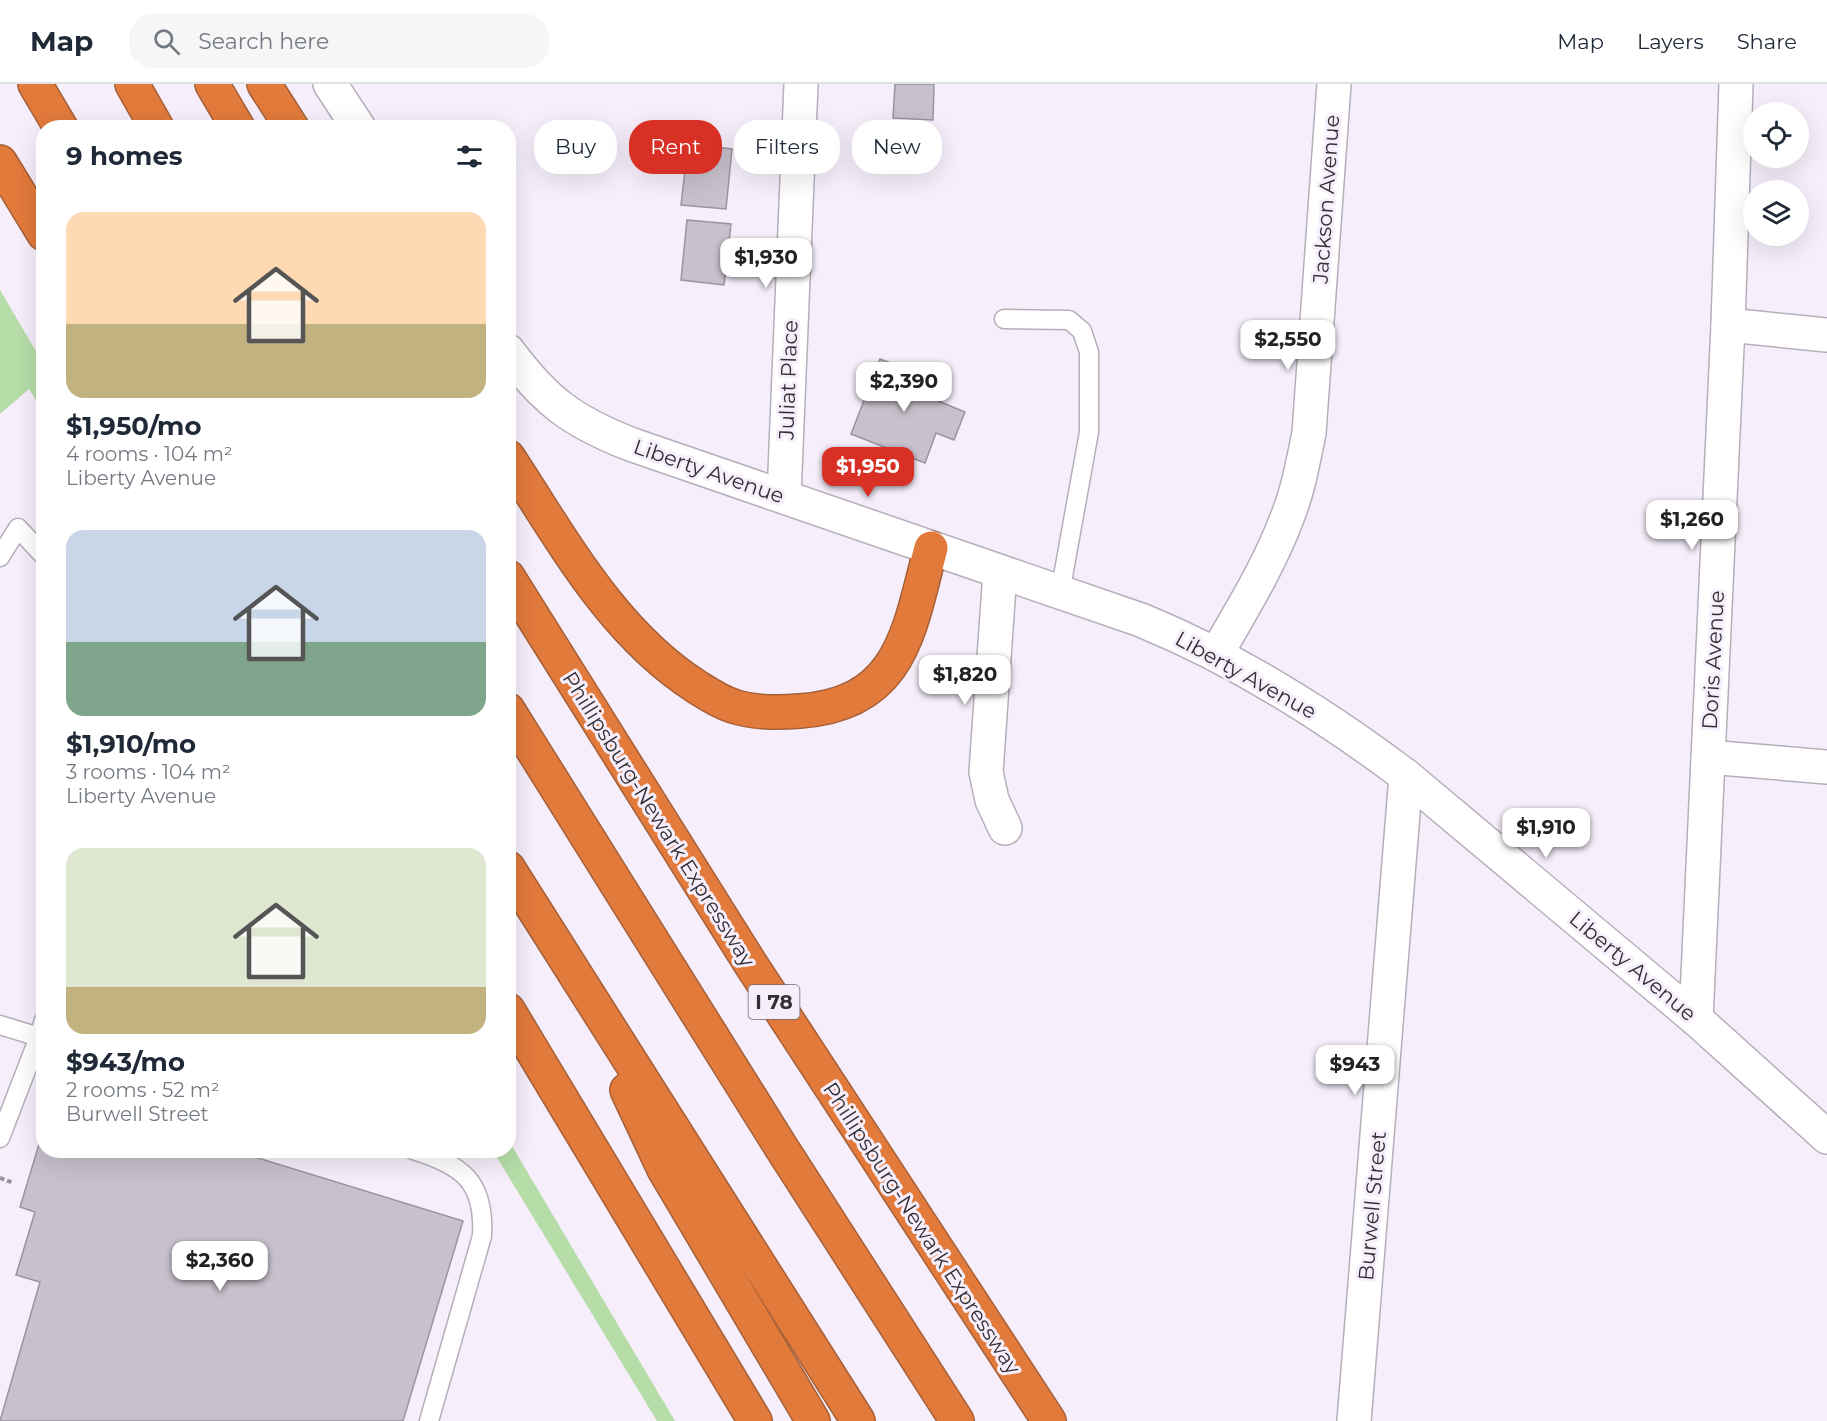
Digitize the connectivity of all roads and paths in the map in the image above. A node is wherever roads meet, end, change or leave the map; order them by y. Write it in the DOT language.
graph roads {
  1 [pos="35,84"];
  2 [pos="132,84"];
  3 [pos="212,84"];
  4 [pos="264,84"];
  5 [pos="330,84"];
  6 [pos="801,84"];
  7 [pos="1334,84"];
  8 [pos="1736,84"];
  9 [pos="56,120"];
  10 [pos="152,120"];
  11 [pos="233,120"];
  12 [pos="287,120"];
  13 [pos="354,120"];
  14 [pos="0,162"];
  15 [pos="36,221"];
  16 [pos="1004,319"];
  17 [pos="1728,325"];
  18 [pos="1827,335"];
  19 [pos="516,360"];
  20 [pos="516,469"];
  21 [pos="784,496"];
  22 [pos="36,547"];
  23 [pos="931,548"];
  24 [pos="0,557"];
  25 [pos="1000,572"];
  26 [pos="516,590"];
  27 [pos="1060,593"];
  28 [pos="1217,653"];
  29 [pos="516,723"];
  30 [pos="1708,757"];
  31 [pos="1827,767"];
  32 [pos="1406,776"];
  33 [pos="1005,828"];
  34 [pos="516,881"];
  35 [pos="570,966"];
  36 [pos="1696,1019"];
  37 [pos="516,1023"];
  38 [pos="0,1025"];
  39 [pos="36,1031"];
  40 [pos="36,1047"];
  41 [pos="1827,1137"];
  42 [pos="0,1138"];
  43 [pos="438,1158"];
  44 [pos="0,1178"];
  45 [pos="14,1183"];
  46 [pos="429,1421"];
  47 [pos="755,1421"];
  48 [pos="813,1421"];
  49 [pos="858,1421"];
  50 [pos="957,1421"];
  51 [pos="1049,1421"];
  52 [pos="1354,1421"];
  1 -- 9 [label="highway"];
  2 -- 10 [label="highway"];
  3 -- 11 [label="highway"];
  4 -- 12 [label="highway"];
  5 -- 13 [label="street"];
  6 -- 21 [label="street, Juliat Place"];
  7 -- 28 [label="street, Jackson Avenue"];
  8 -- 17 [label="street, Doris Avenue"];
  14 -- 15 [label="highway"];
  16 -- 27 [label="lane"];
  17 -- 18 [label="street"];
  17 -- 30 [label="street, Doris Avenue"];
  19 -- 21 [label="street, Liberty Avenue"];
  20 -- 23 [label="highway"];
  21 -- 23 [label="street, Liberty Avenue"];
  22 -- 24 [label="lane"];
  23 -- 25 [label="street, Liberty Avenue"];
  25 -- 27 [label="street, Liberty Avenue"];
  25 -- 33 [label="street"];
  26 -- 51 [label="highway, Phillipsburg-Newark Expressway / I 78"];
  27 -- 28 [label="street, Liberty Avenue"];
  28 -- 32 [label="street, Liberty Avenue"];
  29 -- 50 [label="highway"];
  30 -- 31 [label="street"];
  30 -- 36 [label="street, Doris Avenue"];
  32 -- 36 [label="street, Liberty Avenue"];
  32 -- 52 [label="street, Burwell Street"];
  34 -- 35 [label="highway"];
  35 -- 48 [label="highway"];
  35 -- 49 [label="highway"];
  36 -- 41 [label="street, Liberty Avenue"];
  37 -- 47 [label="highway"];
  38 -- 39 [label="lane"];
  40 -- 42 [label="lane"];
  43 -- 46 [label="lane"];
  44 -- 45 [label="path"];
}
